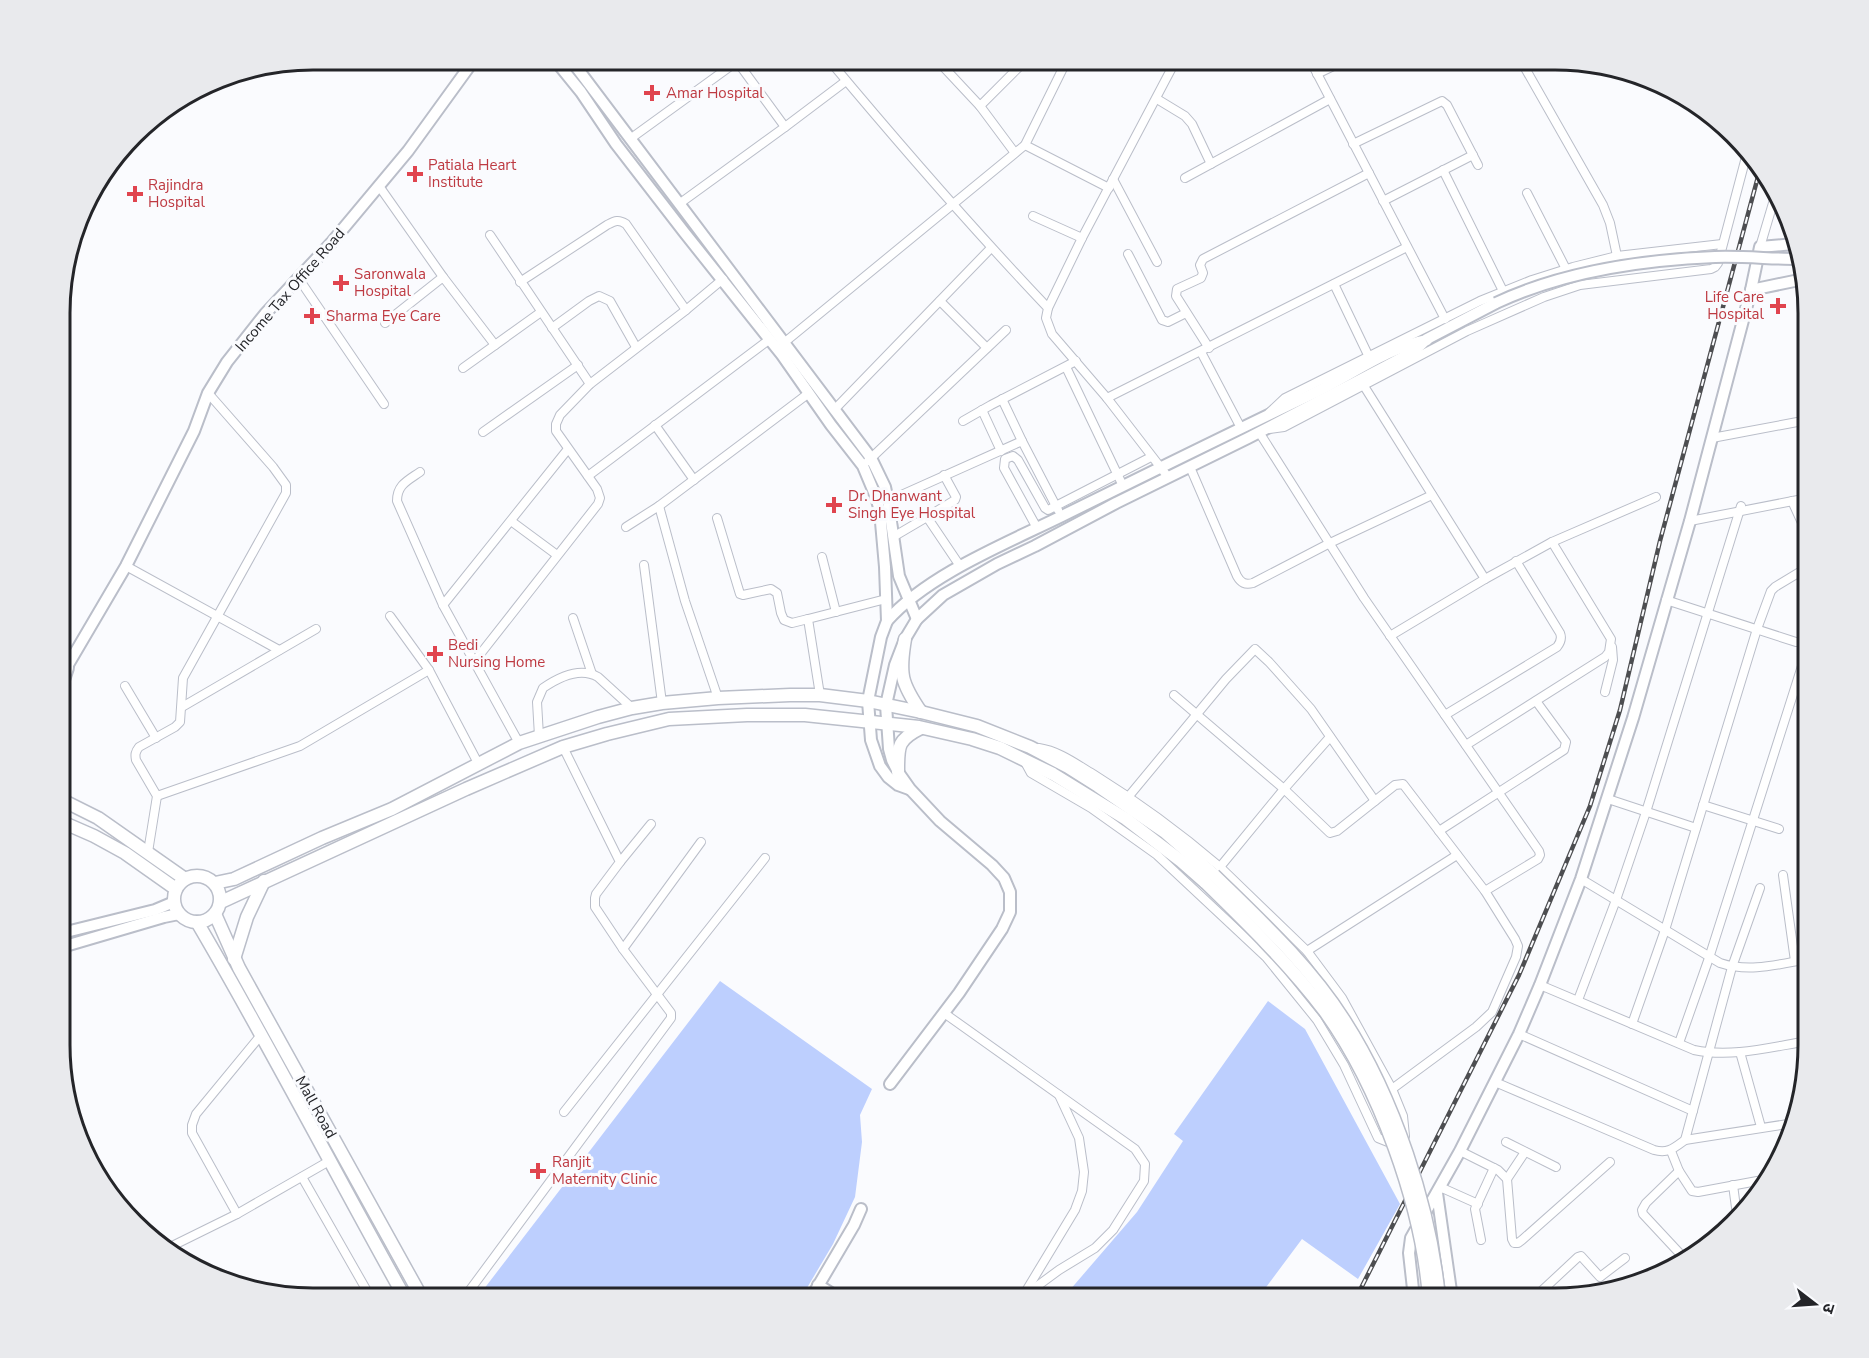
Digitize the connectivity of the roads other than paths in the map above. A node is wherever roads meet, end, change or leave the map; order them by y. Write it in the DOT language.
graph roads {
  1 [pos="467,70"];
  2 [pos="563,70"];
  3 [pos="578,70"];
  4 [pos="725,70"];
  5 [pos="743,70"];
  6 [pos="839,70"];
  7 [pos="946,70"];
  8 [pos="1016,70"];
  9 [pos="1062,70"];
  10 [pos="1171,70"];
  11 [pos="1315,70"];
  12 [pos="1325,70"];
  13 [pos="1527,70"];
  14 [pos="1317,74"];
  15 [pos="846,81"];
  16 [pos="1157,99"];
  17 [pos="1330,99"];
  18 [pos="980,106"];
  19 [pos="785,128"];
  20 [pos="630,139"];
  21 [pos="1025,144"];
  22 [pos="1353,144"];
  23 [pos="1015,153"];
  24 [pos="1473,155"];
  25 [pos="1745,162"];
  26 [pos="1211,164"];
  27 [pos="1478,165"];
  28 [pos="1443,170"];
  29 [pos="1369,173"];
  30 [pos="1185,178"];
  31 [pos="1113,179"];
  32 [pos="379,186"];
  33 [pos="1109,188"];
  34 [pos="1527,193"];
  35 [pos="1383,201"];
  36 [pos="679,204"];
  37 [pos="953,205"];
  38 [pos="1772,205"];
  39 [pos="1033,216"];
  40 [pos="490,235"];
  41 [pos="1082,238"];
  42 [pos="1722,244"];
  43 [pos="1788,245"];
  44 [pos="1407,247"];
  45 [pos="1760,247"];
  46 [pos="991,248"];
  47 [pos="1128,254"];
  48 [pos="1617,256"];
  49 [pos="1792,259"];
  50 [pos="1156,261"];
  51 [pos="1566,269"];
  52 [pos="443,277"];
  53 [pos="300,279"];
  54 [pos="723,279"];
  55 [pos="1796,281"];
  56 [pos="520,282"];
  57 [pos="1334,284"];
  58 [pos="1751,290"];
  59 [pos="1503,291"];
  60 [pos="940,301"];
  61 [pos="1048,308"];
  62 [pos="686,310"];
  63 [pos="541,312"];
  64 [pos="1186,313"];
  65 [pos="757,315"];
  66 [pos="1446,319"];
  67 [pos="385,323"];
  68 [pos="552,328"];
  69 [pos="1006,330"];
  70 [pos="770,339"];
  71 [pos="1427,339"];
  72 [pos="785,342"];
  73 [pos="495,345"];
  74 [pos="636,347"];
  75 [pos="987,348"];
  76 [pos="1205,350"];
  77 [pos="1369,357"];
  78 [pos="1076,362"];
  79 [pos="578,365"];
  80 [pos="1066,367"];
  81 [pos="463,368"];
  82 [pos="590,384"];
  83 [pos="1364,386"];
  84 [pos="208,393"];
  85 [pos="809,393"];
  86 [pos="1107,398"];
  87 [pos="1002,399"];
  88 [pos="384,404"];
  89 [pos="834,410"];
  90 [pos="982,410"];
  91 [pos="1268,414"];
  92 [pos="963,421"];
  93 [pos="1798,422"];
  94 [pos="655,426"];
  95 [pos="1241,428"];
  96 [pos="1262,431"];
  97 [pos="483,432"];
  98 [pos="1712,438"];
  99 [pos="1022,441"];
  100 [pos="568,450"];
  101 [pos="1001,451"];
  102 [pos="1151,457"];
  103 [pos="867,462"];
  104 [pos="1160,467"];
  105 [pos="1190,467"];
  106 [pos="420,472"];
  107 [pos="1118,474"];
  108 [pos="944,475"];
  109 [pos="588,476"];
  110 [pos="1168,477"];
  111 [pos="694,480"];
  112 [pos="1123,486"];
  113 [pos="1432,495"];
  114 [pos="1798,495"];
  115 [pos="1656,497"];
  116 [pos="1798,500"];
  117 [pos="888,501"];
  118 [pos="1792,501"];
  119 [pos="659,506"];
  120 [pos="1741,509"];
  121 [pos="1059,512"];
  122 [pos="1798,514"];
  123 [pos="927,517"];
  124 [pos="717,518"];
  125 [pos="1690,519"];
  126 [pos="511,521"];
  127 [pos="626,527"];
  128 [pos="1037,528"];
  129 [pos="893,537"];
  130 [pos="1552,542"];
  131 [pos="1330,543"];
  132 [pos="557,555"];
  133 [pos="822,557"];
  134 [pos="1516,561"];
  135 [pos="126,566"];
  136 [pos="644,566"];
  137 [pos="960,566"];
  138 [pos="1798,573"];
  139 [pos="1485,579"];
  140 [pos="886,599"];
  141 [pos="908,600"];
  142 [pos="1666,600"];
  143 [pos="443,605"];
  144 [pos="836,612"];
  145 [pos="1708,613"];
  146 [pos="219,616"];
  147 [pos="390,616"];
  148 [pos="573,618"];
  149 [pos="808,619"];
  150 [pos="917,619"];
  151 [pos="887,621"];
  152 [pos="316,629"];
  153 [pos="1757,629"];
  154 [pos="1390,636"];
  155 [pos="905,639"];
  156 [pos="1796,642"];
  157 [pos="1612,644"];
  158 [pos="279,650"];
  159 [pos="70,661"];
  160 [pos="474,663"];
  161 [pos="429,670"];
  162 [pos="592,674"];
  163 [pos="1798,679"];
  164 [pos="125,686"];
  165 [pos="1605,692"];
  166 [pos="1174,694"];
  167 [pos="820,695"];
  168 [pos="718,698"];
  169 [pos="868,701"];
  170 [pos="1536,701"];
  171 [pos="662,703"];
  172 [pos="886,705"];
  173 [pos="182,707"];
  174 [pos="632,708"];
  175 [pos="921,712"];
  176 [pos="1198,714"];
  177 [pos="1445,715"];
  178 [pos="869,722"];
  179 [pos="887,724"];
  180 [pos="921,728"];
  181 [pos="539,736"];
  182 [pos="1330,737"];
  183 [pos="156,738"];
  184 [pos="519,743"];
  185 [pos="1466,746"];
  186 [pos="563,747"];
  187 [pos="1030,747"];
  188 [pos="1024,759"];
  189 [pos="478,765"];
  190 [pos="898,772"];
  191 [pos="910,789"];
  192 [pos="1284,789"];
  193 [pos="1498,792"];
  194 [pos="157,796"];
  195 [pos="1129,796"];
  196 [pos="1608,799"];
  197 [pos="1375,801"];
  198 [pos="70,804"];
  199 [pos="1703,805"];
  200 [pos="1646,812"];
  201 [pos="1753,821"];
  202 [pos="651,824"];
  203 [pos="70,826"];
  204 [pos="1696,828"];
  205 [pos="1779,829"];
  206 [pos="1439,831"];
  207 [pos="701,842"];
  208 [pos="148,852"];
  209 [pos="1457,855"];
  210 [pos="765,858"];
  211 [pos="620,862"];
  212 [pos="1213,875"];
  213 [pos="1783,875"];
  214 [pos="185,879"];
  215 [pos="1581,879"];
  216 [pos="264,881"];
  217 [pos="215,883"];
  218 [pos="1760,888"];
  219 [pos="176,889"];
  220 [pos="1485,891"];
  221 [pos="1616,900"];
  222 [pos="174,902"];
  223 [pos="221,902"];
  224 [pos="179,914"];
  225 [pos="215,914"];
  226 [pos="197,922"];
  227 [pos="1665,930"];
  228 [pos="70,931"];
  229 [pos="70,945"];
  230 [pos="623,949"];
  231 [pos="1307,951"];
  232 [pos="1709,958"];
  233 [pos="234,959"];
  234 [pos="1795,961"];
  235 [pos="1798,961"];
  236 [pos="1732,967"];
  237 [pos="1540,985"];
  238 [pos="657,996"];
  239 [pos="1578,999"];
  240 [pos="944,1013"];
  241 [pos="1632,1024"];
  242 [pos="1519,1034"];
  243 [pos="261,1035"];
  244 [pos="1679,1043"];
  245 [pos="1798,1043"];
  246 [pos="1371,1049"];
  247 [pos="1740,1052"];
  248 [pos="1709,1053"];
  249 [pos="1344,1065"];
  250 [pos="1495,1083"];
  251 [pos="890,1084"];
  252 [pos="1392,1089"];
  253 [pos="1059,1094"];
  254 [pos="1693,1111"];
  255 [pos="564,1112"];
  256 [pos="1785,1124"];
  257 [pos="1761,1127"];
  258 [pos="1685,1140"];
  259 [pos="1506,1142"];
  260 [pos="1460,1151"];
  261 [pos="1671,1151"];
  262 [pos="1525,1152"];
  263 [pos="331,1160"];
  264 [pos="1610,1162"];
  265 [pos="1556,1167"];
  266 [pos="1494,1168"];
  267 [pos="1679,1171"];
  268 [pos="302,1177"];
  269 [pos="1507,1179"];
  270 [pos="1756,1181"];
  271 [pos="1733,1185"];
  272 [pos="1439,1190"];
  273 [pos="1478,1204"];
  274 [pos="1736,1207"];
  275 [pos="861,1209"];
  276 [pos="237,1214"];
  277 [pos="1481,1240"];
  278 [pos="176,1244"];
  279 [pos="1680,1253"];
  280 [pos="1625,1258"];
  281 [pos="818,1285"];
  282 [pos="364,1288"];
  283 [pos="400,1288"];
  284 [pos="416,1288"];
  285 [pos="471,1288"];
  286 [pos="816,1288"];
  287 [pos="823,1288"];
  288 [pos="1028,1288"];
  289 [pos="1035,1288"];
  290 [pos="1413,1288"];
  291 [pos="1428,1288"];
  292 [pos="1438,1288"];
  293 [pos="1451,1288"];
  294 [pos="1545,1288"];
  1 -- 32 [label="main road, Income Tax Office Road"];
  2 -- 54 [label="main road"];
  3 -- 20 [label="main road"];
  4 -- 20 [label="street"];
  5 -- 19 [label="street"];
  6 -- 15 [label="street"];
  7 -- 18 [label="street"];
  8 -- 18 [label="street"];
  9 -- 21 [label="street"];
  10 -- 16 [label="street"];
  11 -- 14 [label="street"];
  12 -- 14 [label="street"];
  13 -- 48 [label="street"];
  14 -- 17 [label="street"];
  15 -- 19 [label="street"];
  15 -- 37 [label="street"];
  16 -- 26 [label="street"];
  16 -- 31 [label="street"];
  17 -- 22 [label="street"];
  17 -- 26 [label="street"];
  18 -- 23 [label="street"];
  19 -- 36 [label="street"];
  20 -- 36 [label="main road"];
  21 -- 23 [label="street"];
  21 -- 33 [label="street"];
  22 -- 24 [label="street"];
  22 -- 29 [label="street"];
  23 -- 37 [label="street"];
  24 -- 27 [label="street"];
  24 -- 28 [label="street"];
  25 -- 42 [label="street"];
  26 -- 30 [label="street"];
  28 -- 35 [label="street"];
  28 -- 59 [label="street"];
  29 -- 35 [label="street"];
  29 -- 64 [label="street"];
  31 -- 33 [label="street"];
  31 -- 50 [label="street"];
  32 -- 52 [label="street"];
  32 -- 53 [label="main road, Income Tax Office Road"];
  33 -- 41 [label="street"];
  34 -- 51 [label="street"];
  35 -- 44 [label="street"];
  36 -- 65 [label="main road"];
  37 -- 46 [label="street"];
  37 -- 72 [label="street"];
  38 -- 45 [label="street"];
  39 -- 41 [label="street"];
  40 -- 56 [label="street"];
  41 -- 61 [label="street"];
  42 -- 48 [label="street"];
  42 -- 83 [label="street"];
  43 -- 45 [label="main road"];
  44 -- 57 [label="street"];
  44 -- 66 [label="street"];
  45 -- 58 [label="main road"];
  46 -- 60 [label="street"];
  46 -- 61 [label="street"];
  47 -- 64 [label="street"];
  48 -- 51 [label="street"];
  49 -- 71 [label="main road, bridge"];
  51 -- 59 [label="street"];
  52 -- 67 [label="street"];
  52 -- 73 [label="street"];
  53 -- 84 [label="main road, Income Tax Office Road"];
  53 -- 88 [label="street"];
  54 -- 62 [label="street"];
  54 -- 65 [label="main road"];
  55 -- 58 [label="main road"];
  56 -- 62 [label="street"];
  56 -- 63 [label="street"];
  57 -- 76 [label="street"];
  57 -- 77 [label="street"];
  58 -- 98 [label="main road"];
  59 -- 66 [label="street"];
  60 -- 75 [label="street"];
  60 -- 89 [label="street"];
  61 -- 78 [label="street"];
  62 -- 74 [label="street"];
  63 -- 68 [label="street"];
  63 -- 73 [label="street"];
  64 -- 76 [label="street"];
  65 -- 70 [label="main road"];
  65 -- 72 [label="main road"];
  66 -- 77 [label="street"];
  68 -- 74 [label="street"];
  68 -- 79 [label="street"];
  69 -- 75 [label="street"];
  70 -- 85 [label="main road"];
  70 -- 94 [label="street"];
  71 -- 91 [label="main road"];
  71 -- 96 [label="main road"];
  72 -- 89 [label="main road"];
  73 -- 81 [label="street"];
  74 -- 82 [label="street"];
  75 -- 103 [label="street"];
  76 -- 86 [label="street"];
  76 -- 95 [label="street"];
  77 -- 91 [label="street"];
  78 -- 80 [label="street"];
  78 -- 86 [label="street"];
  79 -- 82 [label="street"];
  79 -- 97 [label="street"];
  80 -- 87 [label="street"];
  80 -- 107 [label="street"];
  82 -- 100 [label="street"];
  83 -- 96 [label="street"];
  83 -- 113 [label="street"];
  84 -- 135 [label="main road, Income Tax Office Road"];
  84 -- 146 [label="street"];
  85 -- 103 [label="main road"];
  85 -- 111 [label="street"];
  86 -- 102 [label="street"];
  87 -- 90 [label="street"];
  87 -- 99 [label="street"];
  89 -- 103 [label="main road"];
  90 -- 92 [label="street"];
  90 -- 101 [label="street"];
  91 -- 95 [label="main road"];
  93 -- 98 [label="street"];
  94 -- 109 [label="street"];
  94 -- 111 [label="street"];
  95 -- 104 [label="main road"];
  96 -- 105 [label="main road"];
  96 -- 131 [label="street"];
  98 -- 125 [label="main road"];
  99 -- 101 [label="street"];
  99 -- 121 [label="street"];
  100 -- 109 [label="street"];
  100 -- 126 [label="street"];
  101 -- 108 [label="street"];
  102 -- 104 [label="street"];
  102 -- 107 [label="street"];
  103 -- 117 [label="main road"];
  103 -- 140 [label="main road"];
  104 -- 110 [label="street"];
  104 -- 112 [label="main road"];
  105 -- 110 [label="main road"];
  105 -- 131 [label="street"];
  106 -- 143 [label="street"];
  107 -- 112 [label="street"];
  107 -- 121 [label="street"];
  108 -- 117 [label="street"];
  108 -- 123 [label="street"];
  109 -- 132 [label="street"];
  110 -- 150 [label="main road"];
  111 -- 119 [label="street"];
  112 -- 121 [label="main road"];
  113 -- 131 [label="street"];
  113 -- 139 [label="street"];
  114 -- 120 [label="street"];
  115 -- 130 [label="street"];
  116 -- 118 [label="street"];
  117 -- 129 [label="main road"];
  118 -- 120 [label="street"];
  118 -- 122 [label="street"];
  119 -- 127 [label="street"];
  119 -- 168 [label="street"];
  120 -- 125 [label="street"];
  120 -- 145 [label="street"];
  121 -- 128 [label="main road"];
  121 -- 128 [label="street"];
  123 -- 129 [label="street"];
  123 -- 137 [label="street"];
  124 -- 149 [label="street"];
  125 -- 142 [label="main road"];
  126 -- 132 [label="street"];
  126 -- 143 [label="street"];
  128 -- 137 [label="main road"];
  129 -- 141 [label="main road"];
  130 -- 134 [label="street"];
  130 -- 157 [label="street"];
  131 -- 154 [label="street"];
  132 -- 160 [label="street"];
  133 -- 144 [label="street"];
  134 -- 139 [label="street"];
  134 -- 177 [label="street"];
  135 -- 146 [label="street"];
  135 -- 159 [label="main road, Income Tax Office Road"];
  136 -- 171 [label="street"];
  137 -- 141 [label="main road"];
  138 -- 153 [label="street"];
  139 -- 154 [label="street"];
  140 -- 144 [label="street"];
  140 -- 151 [label="main road"];
  141 -- 150 [label="main road"];
  141 -- 151 [label="main road"];
  142 -- 145 [label="street"];
  142 -- 196 [label="main road"];
  143 -- 160 [label="street"];
  144 -- 149 [label="street"];
  145 -- 153 [label="street"];
  145 -- 200 [label="street"];
  146 -- 158 [label="street"];
  146 -- 173 [label="street"];
  147 -- 161 [label="street"];
  148 -- 162 [label="street"];
  149 -- 167 [label="street"];
  150 -- 155 [label="main road"];
  151 -- 169 [label="main road"];
  152 -- 158 [label="street"];
  153 -- 156 [label="street"];
  153 -- 199 [label="street"];
  154 -- 177 [label="street"];
  155 -- 172 [label="main road"];
  155 -- 175 [label="main road"];
  157 -- 165 [label="street"];
  157 -- 170 [label="street"];
  158 -- 173 [label="street"];
  160 -- 184 [label="street"];
  161 -- 189 [label="street"];
  161 -- 194 [label="street"];
  162 -- 174 [label="street"];
  162 -- 181 [label="street"];
  163 -- 201 [label="street"];
  164 -- 183 [label="street"];
  166 -- 176 [label="street"];
  167 -- 168 [label="main road"];
  167 -- 169 [label="main road"];
  168 -- 171 [label="main road"];
  169 -- 172 [label="main road"];
  169 -- 178 [label="main road"];
  170 -- 185 [label="street"];
  170 -- 193 [label="street"];
  171 -- 174 [label="main road"];
  172 -- 175 [label="main road"];
  172 -- 179 [label="main road"];
  173 -- 183 [label="street"];
  174 -- 181 [label="main road"];
  175 -- 187 [label="main road"];
  176 -- 182 [label="street"];
  176 -- 192 [label="street"];
  176 -- 195 [label="street"];
  177 -- 185 [label="street"];
  178 -- 179 [label="main road"];
  178 -- 186 [label="main road"];
  178 -- 191 [label="main road"];
  179 -- 180 [label="main road"];
  179 -- 190 [label="main road"];
  180 -- 188 [label="main road"];
  180 -- 190 [label="main road"];
  181 -- 184 [label="main road"];
  182 -- 192 [label="street"];
  182 -- 197 [label="street"];
  183 -- 194 [label="street"];
  184 -- 189 [label="main road"];
  185 -- 193 [label="street"];
  186 -- 211 [label="street"];
  186 -- 216 [label="main road"];
  187 -- 195 [label="street"];
  187 -- 212 [label="main road"];
  188 -- 212 [label="main road"];
  188 -- 249 [label="street"];
  189 -- 217 [label="main road"];
  190 -- 191 [label="main road"];
  191 -- 240 [label="main road"];
  192 -- 197 [label="street"];
  192 -- 212 [label="street"];
  193 -- 206 [label="street"];
  193 -- 220 [label="street"];
  194 -- 208 [label="street"];
  195 -- 212 [label="street"];
  196 -- 200 [label="street"];
  196 -- 215 [label="main road"];
  197 -- 206 [label="street"];
  198 -- 208 [label="main road"];
  199 -- 201 [label="street"];
  199 -- 204 [label="street"];
  200 -- 204 [label="street"];
  200 -- 221 [label="street"];
  201 -- 205 [label="street"];
  201 -- 232 [label="street"];
  202 -- 211 [label="street"];
  203 -- 219 [label="main road"];
  204 -- 227 [label="street"];
  206 -- 209 [label="street"];
  207 -- 230 [label="street"];
  208 -- 214 [label="main road"];
  209 -- 220 [label="street"];
  209 -- 231 [label="street"];
  210 -- 238 [label="street"];
  211 -- 230 [label="street"];
  212 -- 231 [label="street"];
  212 -- 291 [label="main road, bridge"];
  212 -- 292 [label="main road, bridge"];
  213 -- 234 [label="street"];
  214 -- 217 [label="main road"];
  214 -- 219 [label="main road"];
  215 -- 221 [label="street"];
  215 -- 237 [label="main road"];
  216 -- 223 [label="main road"];
  216 -- 233 [label="main road"];
  217 -- 223 [label="main road"];
  218 -- 236 [label="street"];
  219 -- 222 [label="main road"];
  220 -- 252 [label="street"];
  221 -- 227 [label="street"];
  221 -- 239 [label="street"];
  222 -- 224 [label="main road"];
  222 -- 228 [label="main road"];
  223 -- 225 [label="main road"];
  224 -- 226 [label="main road"];
  224 -- 229 [label="main road"];
  225 -- 226 [label="main road"];
  225 -- 233 [label="main road, Mall Road"];
  226 -- 243 [label="main road, Mall Road"];
  227 -- 232 [label="street"];
  227 -- 241 [label="street"];
  230 -- 238 [label="street"];
  231 -- 246 [label="street"];
  232 -- 236 [label="street"];
  232 -- 244 [label="street"];
  233 -- 284 [label="main road, Mall Road"];
  234 -- 235 [label="street"];
  234 -- 236 [label="street"];
  236 -- 248 [label="street"];
  237 -- 239 [label="street"];
  237 -- 242 [label="main road"];
  238 -- 255 [label="street"];
  238 -- 285 [label="street"];
  239 -- 241 [label="street"];
  240 -- 251 [label="main road"];
  240 -- 253 [label="street"];
  241 -- 244 [label="street"];
  242 -- 250 [label="main road"];
  242 -- 254 [label="street"];
  243 -- 263 [label="main road, Mall Road"];
  243 -- 276 [label="street"];
  244 -- 248 [label="street"];
  245 -- 247 [label="street"];
  246 -- 249 [label="street"];
  246 -- 252 [label="street"];
  247 -- 248 [label="street"];
  247 -- 257 [label="street"];
  248 -- 254 [label="street"];
  249 -- 252 [label="street"];
  250 -- 260 [label="main road"];
  250 -- 261 [label="street"];
  253 -- 288 [label="street"];
  253 -- 289 [label="street"];
  254 -- 258 [label="street"];
  256 -- 257 [label="street"];
  257 -- 258 [label="street"];
  258 -- 261 [label="street"];
  259 -- 262 [label="street"];
  260 -- 266 [label="street"];
  260 -- 272 [label="main road"];
  261 -- 267 [label="street"];
  262 -- 265 [label="street"];
  262 -- 269 [label="street"];
  263 -- 268 [label="street"];
  263 -- 283 [label="main road, Mall Road"];
  264 -- 269 [label="street"];
  266 -- 269 [label="street"];
  266 -- 273 [label="street"];
  267 -- 271 [label="street"];
  267 -- 279 [label="street"];
  268 -- 276 [label="street"];
  268 -- 282 [label="street"];
  270 -- 271 [label="street"];
  271 -- 274 [label="street"];
  272 -- 273 [label="street"];
  272 -- 290 [label="main road"];
  272 -- 293 [label="main road"];
  273 -- 277 [label="street"];
  275 -- 281 [label="main road"];
  276 -- 278 [label="street"];
  280 -- 294 [label="street"];
  281 -- 286 [label="main road"];
  281 -- 287 [label="main road"];
}
